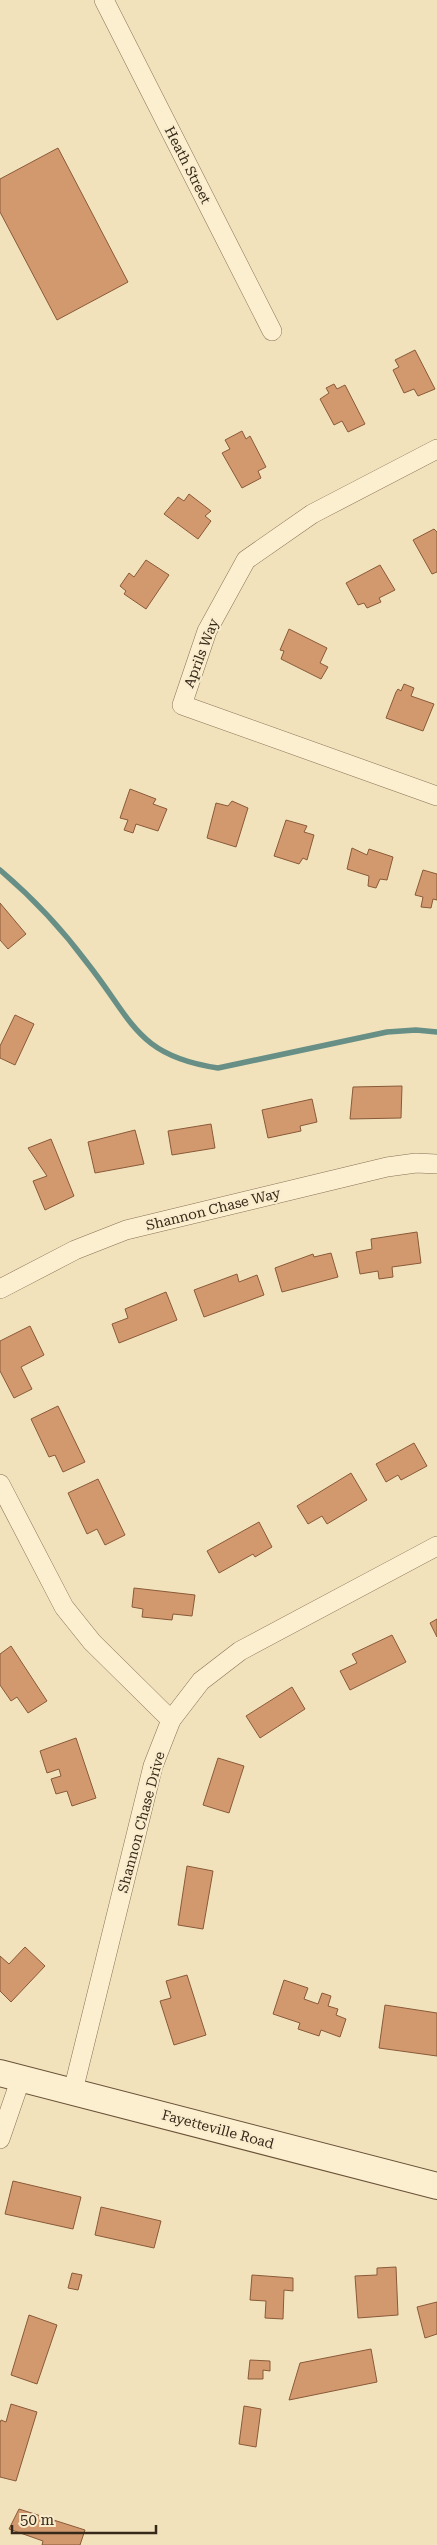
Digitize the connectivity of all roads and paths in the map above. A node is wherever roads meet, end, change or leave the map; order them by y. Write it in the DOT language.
graph roads {
  1 [pos="104,0"];
  2 [pos="272,331"];
  3 [pos="437,449"];
  4 [pos="437,796"];
  5 [pos="437,1164"];
  6 [pos="0,1289"];
  7 [pos="0,1484"];
  8 [pos="437,1546"];
  9 [pos="172,1720"];
  10 [pos="10,2076"];
  11 [pos="73,2092"];
  12 [pos="0,2139"];
  13 [pos="437,2186"];
  1 -- 2 [label="street, Heath Street"];
  3 -- 4 [label="street, Aprils Way"];
  5 -- 6 [label="street, Shannon Chase Way"];
  7 -- 9 [label="street"];
  8 -- 9 [label="street, Shannon Chase Drive"];
  9 -- 11 [label="street, Shannon Chase Drive"];
  10 -- 11 [label="street, Fayetteville Road"];
  10 -- 12 [label="street"];
  11 -- 13 [label="street, Fayetteville Road"];
}
